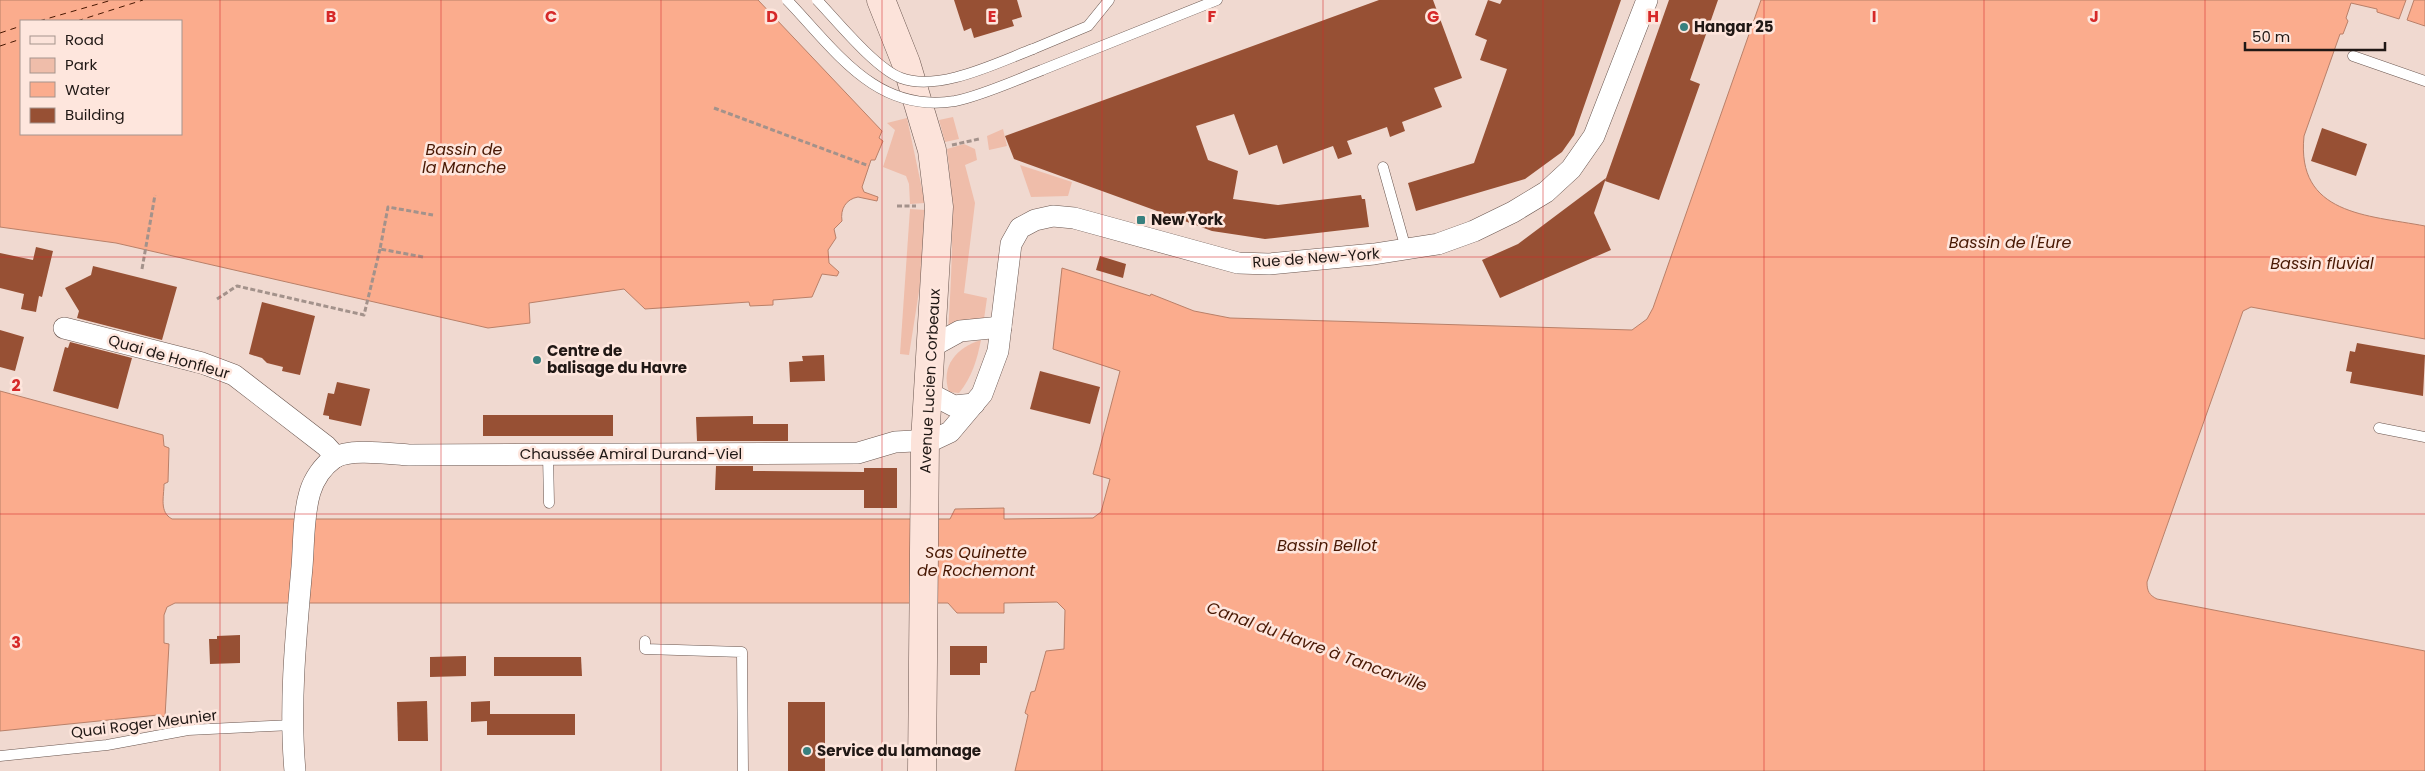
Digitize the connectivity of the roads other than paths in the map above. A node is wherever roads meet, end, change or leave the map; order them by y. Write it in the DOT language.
graph roads {
  1 [pos="787,0"];
  2 [pos="817,0"];
  3 [pos="881,0"];
  4 [pos="1109,0"];
  5 [pos="1218,0"];
  6 [pos="1647,0"];
  7 [pos="2353,56"];
  8 [pos="2425,81"];
  9 [pos="1383,167"];
  10 [pos="1406,249"];
  11 [pos="1001,327"];
  12 [pos="64,328"];
  13 [pos="932,347"];
  14 [pos="929,393"];
  15 [pos="974,404"];
  16 [pos="2379,428"];
  17 [pos="2425,437"];
  18 [pos="925,441"];
  19 [pos="548,455"];
  20 [pos="336,457"];
  21 [pos="548,503"];
  22 [pos="645,641"];
  23 [pos="293,725"];
  24 [pos="0,756"];
  25 [pos="295,771"];
  26 [pos="742,771"];
  27 [pos="922,771"];
  1 -- 5 [label="lane, bridge"];
  2 -- 4 [label="lane, bridge"];
  3 -- 13 [label="main road, Avenue Lucien Corbeaux"];
  6 -- 10 [label="street, Rue de New-York"];
  7 -- 8 [label="lane"];
  9 -- 10 [label="lane"];
  10 -- 11 [label="street, Rue de New-York"];
  11 -- 13 [label="street"];
  11 -- 15 [label="street, Rue de New-York"];
  12 -- 20 [label="street, Quai de Honfleur"];
  13 -- 14 [label="main road, Avenue Lucien Corbeaux"];
  14 -- 15 [label="street"];
  14 -- 18 [label="main road, Avenue Lucien Corbeaux"];
  15 -- 18 [label="street, Rue de New-York"];
  16 -- 17 [label="lane"];
  18 -- 19 [label="street, Chaussée Amiral Durand-Viel"];
  18 -- 27 [label="main road, Avenue Lucien Corbeaux"];
  19 -- 20 [label="street, Chaussée Amiral Durand-Viel"];
  19 -- 21 [label="lane"];
  20 -- 23 [label="street"];
  22 -- 26 [label="lane"];
  23 -- 24 [label="lane, Quai Roger Meunier"];
  23 -- 25 [label="street"];
}
